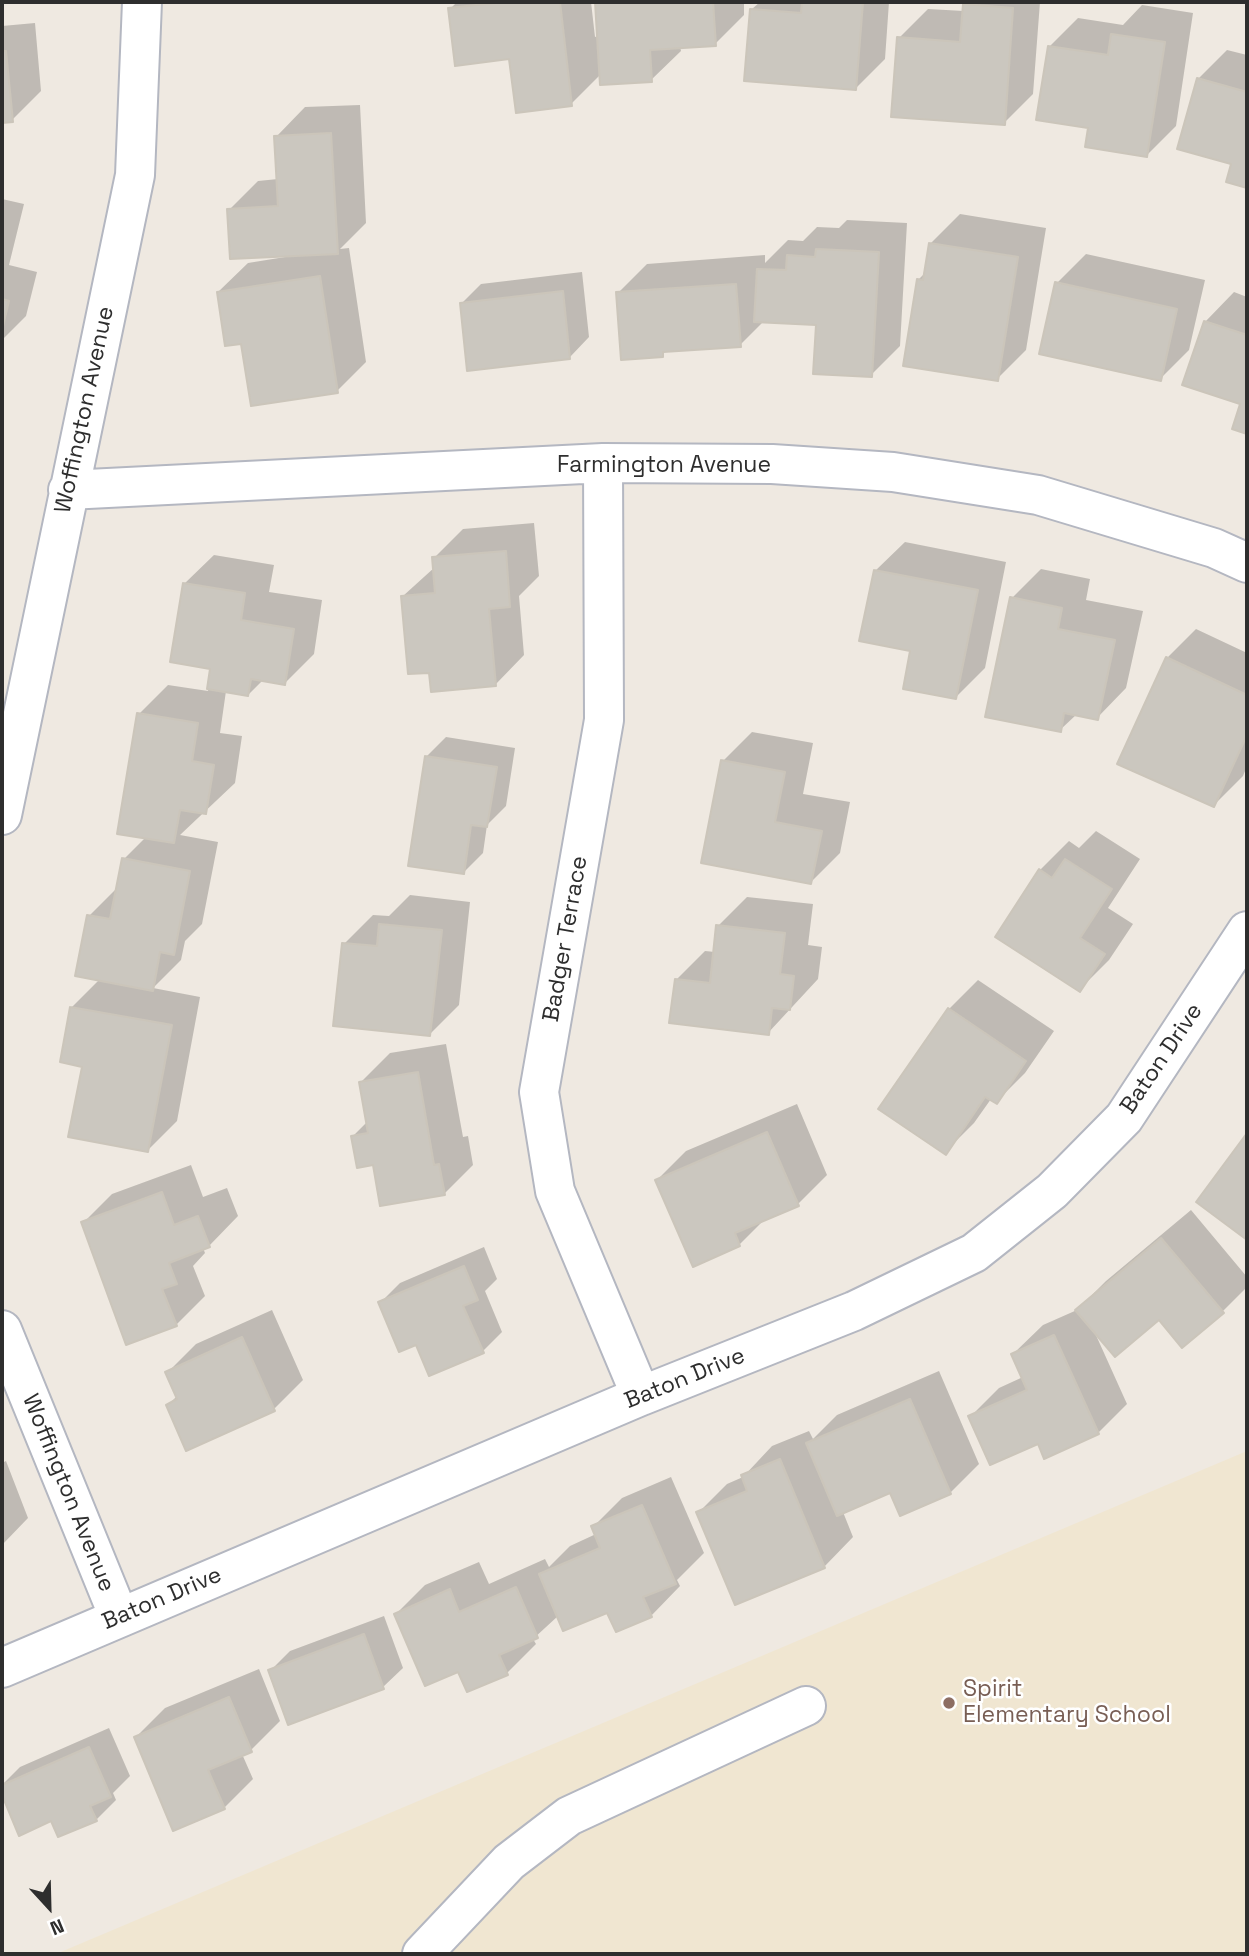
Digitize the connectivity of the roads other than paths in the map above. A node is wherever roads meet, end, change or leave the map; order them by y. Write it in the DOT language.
graph roads {
  1 [pos="142,2"];
  2 [pos="603,463"];
  3 [pos="68,490"];
  4 [pos="1247,563"];
  5 [pos="2,815"];
  6 [pos="1247,931"];
  7 [pos="2,1330"];
  8 [pos="641,1396"];
  9 [pos="119,1617"];
  10 [pos="2,1668"];
  11 [pos="806,1706"];
  12 [pos="422,1954"];
  1 -- 3 [label="street, Woffington Avenue"];
  2 -- 3 [label="street, Farmington Avenue"];
  2 -- 4 [label="street, Farmington Avenue"];
  2 -- 8 [label="street, Badger Terrace"];
  3 -- 5 [label="street, Woffington Avenue"];
  6 -- 8 [label="street, Baton Drive"];
  7 -- 9 [label="street, Woffington Avenue"];
  8 -- 9 [label="street, Baton Drive"];
  9 -- 10 [label="street, Baton Drive"];
  11 -- 12 [label="street"];
}
